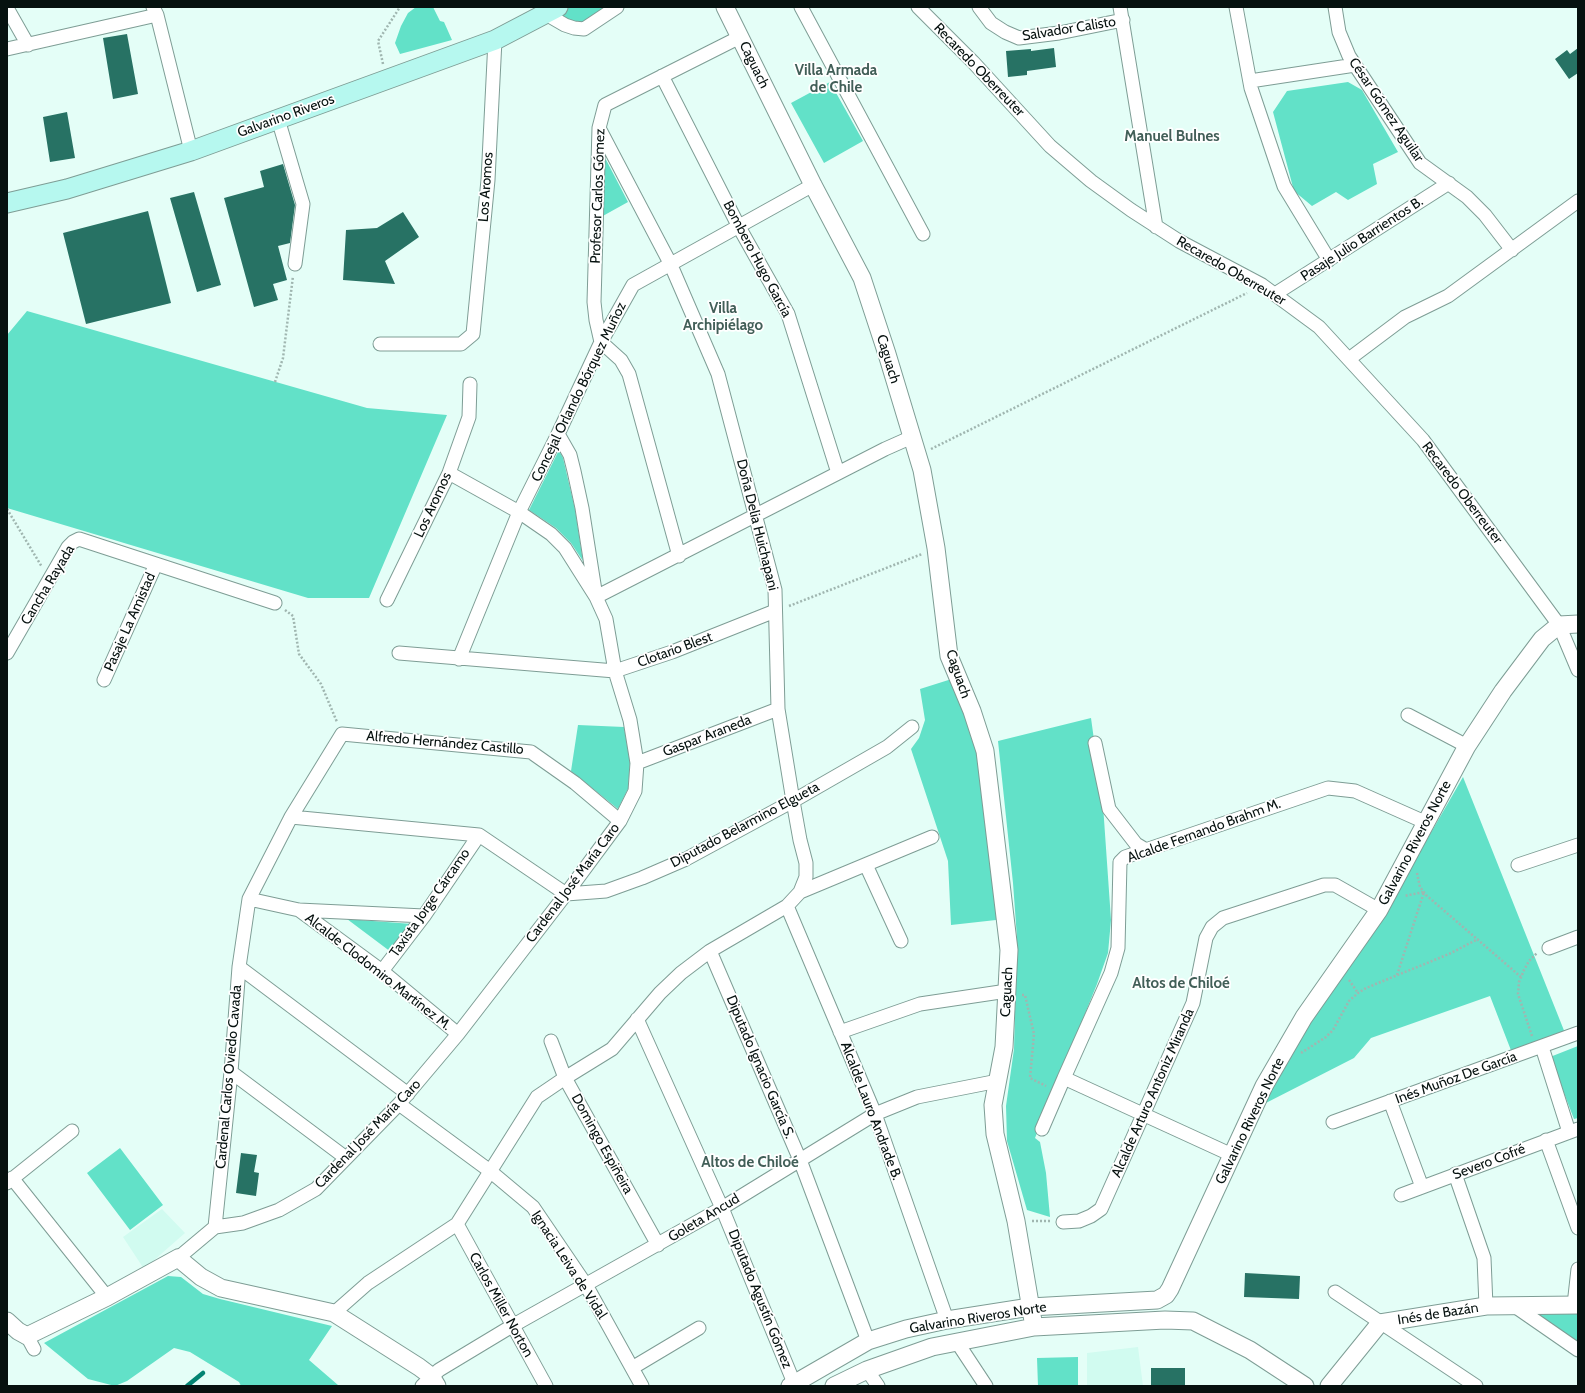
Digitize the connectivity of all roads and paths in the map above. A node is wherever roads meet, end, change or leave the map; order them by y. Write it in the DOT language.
graph roads {
  1 [pos="400,7"];
  2 [pos="617,7"];
  3 [pos="725,7"];
  4 [pos="802,7"];
  5 [pos="918,7"];
  6 [pos="979,7"];
  7 [pos="1236,7"];
  8 [pos="1334,7"];
  9 [pos="7,8"];
  10 [pos="552,10"];
  11 [pos="155,11"];
  12 [pos="1122,13"];
  13 [pos="740,37"];
  14 [pos="494,40"];
  15 [pos="28,45"];
  16 [pos="7,49"];
  17 [pos="1355,65"];
  18 [pos="662,76"];
  19 [pos="386,79"];
  20 [pos="1250,81"];
  21 [pos="278,119"];
  22 [pos="599,128"];
  23 [pos="191,151"];
  24 [pos="1448,183"];
  25 [pos="813,185"];
  26 [pos="1578,201"];
  27 [pos="7,203"];
  28 [pos="739,226"];
  29 [pos="1156,227"];
  30 [pos="923,234"];
  31 [pos="1512,250"];
  32 [pos="1329,260"];
  33 [pos="670,263"];
  34 [pos="295,264"];
  35 [pos="1262,285"];
  36 [pos="1275,294"];
  37 [pos="601,342"];
  38 [pos="380,344"];
  39 [pos="1349,358"];
  40 [pos="275,382"];
  41 [pos="470,384"];
  42 [pos="558,434"];
  43 [pos="912,437"];
  44 [pos="918,455"];
  45 [pos="449,473"];
  46 [pos="838,473"];
  47 [pos="7,509"];
  48 [pos="519,512"];
  49 [pos="756,515"];
  50 [pos="936,548"];
  51 [pos="679,556"];
  52 [pos="156,564"];
  53 [pos="50,581"];
  54 [pos="596,597"];
  55 [pos="387,600"];
  56 [pos="275,604"];
  57 [pos="775,611"];
  58 [pos="1578,624"];
  59 [pos="1559,626"];
  60 [pos="7,653"];
  61 [pos="399,653"];
  62 [pos="458,658"];
  63 [pos="1578,670"];
  64 [pos="615,672"];
  65 [pos="104,680"];
  66 [pos="778,709"];
  67 [pos="1408,716"];
  68 [pos="912,727"];
  69 [pos="342,734"];
  70 [pos="1095,742"];
  71 [pos="1467,746"];
  72 [pos="637,763"];
  73 [pos="793,801"];
  74 [pos="291,816"];
  75 [pos="620,821"];
  76 [pos="1427,823"];
  77 [pos="478,835"];
  78 [pos="932,837"];
  79 [pos="1578,845"];
  80 [pos="1146,850"];
  81 [pos="866,865"];
  82 [pos="1518,865"];
  83 [pos="1417,869"];
  84 [pos="800,892"];
  85 [pos="1424,892"];
  86 [pos="566,894"];
  87 [pos="249,899"];
  88 [pos="787,906"];
  89 [pos="299,910"];
  90 [pos="1380,910"];
  91 [pos="424,916"];
  92 [pos="1578,937"];
  93 [pos="901,940"];
  94 [pos="1478,940"];
  95 [pos="1549,948"];
  96 [pos="710,951"];
  97 [pos="239,968"];
  98 [pos="382,971"];
  99 [pos="1397,976"];
  100 [pos="1522,977"];
  101 [pos="1007,991"];
  102 [pos="637,1019"];
  103 [pos="840,1032"];
  104 [pos="1578,1033"];
  105 [pos="458,1034"];
  106 [pos="552,1041"];
  107 [pos="1539,1048"];
  108 [pos="1276,1066"];
  109 [pos="230,1072"];
  110 [pos="565,1078"];
  111 [pos="1064,1078"];
  112 [pos="998,1081"];
  113 [pos="1058,1092"];
  114 [pos="408,1094"];
  115 [pos="1390,1102"];
  116 [pos="398,1104"];
  117 [pos="875,1114"];
  118 [pos="1143,1114"];
  119 [pos="1333,1122"];
  120 [pos="1042,1129"];
  121 [pos="72,1131"];
  122 [pos="1574,1131"];
  123 [pos="1546,1140"];
  124 [pos="1232,1155"];
  125 [pos="346,1158"];
  126 [pos="800,1160"];
  127 [pos="490,1171"];
  128 [pos="1455,1174"];
  129 [pos="9,1181"];
  130 [pos="1422,1187"];
  131 [pos="1401,1195"];
  132 [pos="722,1208"];
  133 [pos="1016,1221"];
  134 [pos="1062,1222"];
  135 [pos="456,1224"];
  136 [pos="215,1227"];
  137 [pos="1578,1228"];
  138 [pos="658,1245"];
  139 [pos="178,1258"];
  140 [pos="1578,1269"];
  141 [pos="586,1285"];
  142 [pos="1335,1292"];
  143 [pos="107,1297"];
  144 [pos="1513,1305"];
  145 [pos="1576,1305"];
  146 [pos="1486,1306"];
  147 [pos="1030,1307"];
  148 [pos="334,1313"];
  149 [pos="947,1320"];
  150 [pos="7,1321"];
  151 [pos="1380,1323"];
  152 [pos="512,1326"];
  153 [pos="1034,1327"];
  154 [pos="699,1328"];
  155 [pos="868,1341"];
  156 [pos="957,1342"];
  157 [pos="1578,1350"];
  158 [pos="632,1368"];
  159 [pos="868,1370"];
  160 [pos="430,1383"];
  161 [pos="792,1385"];
  162 [pos="546,1386"];
  163 [pos="642,1386"];
  164 [pos="834,1386"];
  165 [pos="878,1386"];
  166 [pos="986,1386"];
  167 [pos="1305,1386"];
  168 [pos="1329,1386"];
  169 [pos="1476,1386"];
  1 -- 19 [label="path"];
  2 -- 10 [label="street"];
  3 -- 13 [label="street, Caguach"];
  4 -- 30 [label="street"];
  5 -- 29 [label="street, Recaredo Oberreuter"];
  6 -- 12 [label="street, Salvador Calisto"];
  7 -- 20 [label="street"];
  8 -- 17 [label="street, César Gómez Aguilar"];
  9 -- 15 [label="street"];
  10 -- 14 [label="main road, Galvarino Riveros"];
  11 -- 15 [label="street"];
  11 -- 23 [label="street"];
  12 -- 29 [label="street"];
  13 -- 18 [label="street, Profesor Carlos Gómez"];
  13 -- 25 [label="street, Caguach"];
  14 -- 19 [label="main road, Galvarino Riveros"];
  14 -- 38 [label="street, Los Aromos"];
  15 -- 16 [label="street"];
  17 -- 20 [label="street"];
  17 -- 24 [label="street, César Gómez Aguilar"];
  18 -- 22 [label="street, Profesor Carlos Gómez"];
  18 -- 28 [label="street, Bombero Hugo García"];
  19 -- 21 [label="main road, Galvarino Riveros"];
  20 -- 32 [label="street"];
  21 -- 23 [label="main road, Galvarino Riveros"];
  21 -- 34 [label="street"];
  22 -- 33 [label="street, Doña Delia Huichapani"];
  22 -- 37 [label="street, Profesor Carlos Gómez"];
  23 -- 27 [label="main road, Galvarino Riveros"];
  24 -- 31 [label="street, César Gómez Aguilar"];
  24 -- 32 [label="street, Pasaje Julio Barrientos B."];
  25 -- 28 [label="street, Concejal Orlando Bórquez Muñoz"];
  25 -- 43 [label="street, Caguach"];
  26 -- 31 [label="street"];
  28 -- 33 [label="street, Concejal Orlando Bórquez Muñoz"];
  28 -- 46 [label="street, Bombero Hugo García"];
  29 -- 35 [label="street, Recaredo Oberreuter"];
  31 -- 39 [label="street"];
  32 -- 36 [label="street, Pasaje Julio Barrientos B."];
  33 -- 37 [label="street, Concejal Orlando Bórquez Muñoz"];
  33 -- 49 [label="street, Doña Delia Huichapani"];
  34 -- 40 [label="path"];
  35 -- 36 [label="street, Recaredo Oberreuter"];
  35 -- 44 [label="path"];
  36 -- 39 [label="street, Recaredo Oberreuter"];
  37 -- 42 [label="street, Concejal Orlando Bórquez Muñoz"];
  37 -- 51 [label="street"];
  39 -- 59 [label="street, Recaredo Oberreuter"];
  41 -- 45 [label="street, Los Aromos"];
  42 -- 48 [label="street, Concejal Orlando Bórquez Muñoz"];
  42 -- 54 [label="street"];
  43 -- 44 [label="street, Caguach"];
  43 -- 46 [label="street"];
  44 -- 50 [label="street, Caguach"];
  45 -- 48 [label="street, Cardenal José María Caro"];
  45 -- 55 [label="street, Los Aromos"];
  46 -- 49 [label="street"];
  47 -- 53 [label="path"];
  48 -- 54 [label="street, Cardenal José María Caro"];
  48 -- 62 [label="street, Concejal Orlando Bórquez Muñoz"];
  49 -- 51 [label="street"];
  49 -- 57 [label="street, Doña Delia Huichapani"];
  50 -- 57 [label="path"];
  50 -- 101 [label="street, Caguach"];
  51 -- 54 [label="street"];
  52 -- 53 [label="street, Cancha Rayada"];
  52 -- 56 [label="street"];
  52 -- 65 [label="street, Pasaje La Amistad"];
  53 -- 60 [label="street, Cancha Rayada"];
  54 -- 64 [label="street, Cardenal José María Caro"];
  56 -- 69 [label="path"];
  57 -- 64 [label="street, Clotario Blest"];
  57 -- 66 [label="street, Doña Delia Huichapani"];
  58 -- 59 [label="street"];
  59 -- 63 [label="street, Recaredo Oberreuter"];
  59 -- 71 [label="street, Galvarino Riveros Norte"];
  61 -- 62 [label="street, Clotario Blest"];
  62 -- 64 [label="street, Clotario Blest"];
  64 -- 72 [label="street, Cardenal José María Caro"];
  66 -- 72 [label="street, Gaspar Araneda"];
  66 -- 73 [label="street, Doña Delia Huichapani"];
  67 -- 71 [label="street"];
  68 -- 73 [label="street, Diputado Belarmino Elgueta"];
  69 -- 74 [label="street, Cardenal Carlos Oviedo Cavada"];
  69 -- 75 [label="street, Alfredo Hernández Castillo"];
  70 -- 80 [label="street"];
  71 -- 76 [label="street, Galvarino Riveros Norte"];
  72 -- 75 [label="street, Cardenal José María Caro"];
  73 -- 84 [label="street, Doña Delia Huichapani"];
  73 -- 86 [label="street, Diputado Belarmino Elgueta"];
  74 -- 77 [label="street"];
  74 -- 87 [label="street, Cardenal Carlos Oviedo Cavada"];
  75 -- 86 [label="street, Cardenal José María Caro"];
  76 -- 80 [label="street, Alcalde Fernando Brahm M."];
  76 -- 90 [label="street, Galvarino Riveros Norte"];
  77 -- 86 [label="street"];
  77 -- 91 [label="street, Taxista Jorge Cárcamo"];
  78 -- 81 [label="street"];
  79 -- 82 [label="street"];
  80 -- 111 [label="street, Alcalde Fernando Brahm M."];
  81 -- 84 [label="street"];
  81 -- 93 [label="street"];
  83 -- 85 [label="path"];
  84 -- 88 [label="street"];
  85 -- 94 [label="path"];
  85 -- 99 [label="path"];
  86 -- 105 [label="street, Cardenal José María Caro"];
  87 -- 89 [label="street"];
  87 -- 97 [label="street, Cardenal Carlos Oviedo Cavada"];
  88 -- 96 [label="street"];
  88 -- 103 [label="street, Alcalde Lauro Andrade B."];
  89 -- 91 [label="street"];
  89 -- 98 [label="street, Alcalde Clodomiro Martínez M."];
  90 -- 108 [label="street, Galvarino Riveros Norte"];
  90 -- 118 [label="street, Alcalde Arturo Antoniz Miranda"];
  91 -- 98 [label="street, Taxista Jorge Cárcamo"];
  92 -- 95 [label="street"];
  94 -- 99 [label="path"];
  94 -- 100 [label="path"];
  95 -- 100 [label="path"];
  96 -- 102 [label="street"];
  96 -- 126 [label="street, Diputado Ignacio García S."];
  97 -- 109 [label="street, Cardenal Carlos Oviedo Cavada"];
  97 -- 114 [label="street"];
  98 -- 105 [label="street, Alcalde Clodomiro Martínez M."];
  99 -- 108 [label="path"];
  100 -- 107 [label="path"];
  101 -- 103 [label="street"];
  101 -- 112 [label="street, Caguach"];
  101 -- 113 [label="path"];
  102 -- 110 [label="street"];
  102 -- 132 [label="street, Diputado Agustín Gómez"];
  103 -- 117 [label="street, Alcalde Lauro Andrade B."];
  104 -- 107 [label="street, Inés Muñoz De García"];
  105 -- 114 [label="street, Cardenal José María Caro"];
  106 -- 110 [label="street, Domingo Espiñeira"];
  107 -- 115 [label="street, Inés Muñoz De García"];
  107 -- 122 [label="street"];
  108 -- 124 [label="street, Galvarino Riveros Norte"];
  109 -- 125 [label="street"];
  109 -- 136 [label="street, Cardenal Carlos Oviedo Cavada"];
  110 -- 127 [label="street"];
  110 -- 138 [label="street, Domingo Espiñeira"];
  111 -- 113 [label="street"];
  111 -- 118 [label="street"];
  112 -- 117 [label="street, Goleta Ancud"];
  112 -- 133 [label="street, Caguach"];
  113 -- 120 [label="street"];
  114 -- 116 [label="street, Cardenal José María Caro"];
  115 -- 119 [label="street, Inés Muñoz De García"];
  115 -- 130 [label="street"];
  116 -- 125 [label="street, Cardenal José María Caro"];
  116 -- 127 [label="street, Ignacia Leiva de Vidal"];
  117 -- 126 [label="street, Goleta Ancud"];
  117 -- 149 [label="street, Alcalde Lauro Andrade B."];
  118 -- 124 [label="street"];
  118 -- 134 [label="street, Alcalde Arturo Antoniz Miranda"];
  121 -- 129 [label="street"];
  122 -- 123 [label="street, Severo Cofré"];
  123 -- 128 [label="street, Severo Cofré"];
  123 -- 137 [label="street"];
  124 -- 147 [label="street, Galvarino Riveros Norte"];
  125 -- 136 [label="street, Cardenal José María Caro"];
  126 -- 132 [label="street, Goleta Ancud"];
  126 -- 155 [label="street, Diputado Ignacio García S."];
  127 -- 135 [label="street"];
  127 -- 141 [label="street, Ignacia Leiva de Vidal"];
  128 -- 130 [label="street, Severo Cofré"];
  128 -- 146 [label="street"];
  129 -- 143 [label="street"];
  130 -- 131 [label="street, Severo Cofré"];
  132 -- 138 [label="street, Goleta Ancud"];
  132 -- 161 [label="street, Diputado Agustín Gómez"];
  133 -- 134 [label="path"];
  133 -- 147 [label="street, Caguach"];
  135 -- 148 [label="street"];
  135 -- 152 [label="street, Carlos Miller Norton"];
  136 -- 139 [label="street"];
  138 -- 141 [label="street, Goleta Ancud"];
  139 -- 143 [label="street"];
  139 -- 148 [label="street"];
  140 -- 145 [label="street"];
  141 -- 152 [label="street, Goleta Ancud"];
  141 -- 158 [label="street, Ignacia Leiva de Vidal"];
  142 -- 151 [label="street"];
  143 -- 150 [label="street"];
  144 -- 145 [label="street, Inés de Bazán"];
  144 -- 146 [label="street, Inés de Bazán"];
  144 -- 157 [label="street"];
  146 -- 151 [label="street, Inés de Bazán"];
  147 -- 149 [label="street, Galvarino Riveros Norte"];
  147 -- 153 [label="street, Caguach"];
  148 -- 160 [label="street"];
  149 -- 155 [label="street, Galvarino Riveros Norte"];
  151 -- 168 [label="street, Inés de Bazán"];
  151 -- 169 [label="street"];
  152 -- 160 [label="street, Goleta Ancud"];
  152 -- 162 [label="street, Carlos Miller Norton"];
  153 -- 156 [label="street"];
  153 -- 167 [label="street"];
  154 -- 158 [label="street"];
  155 -- 161 [label="street, Galvarino Riveros Norte"];
  156 -- 159 [label="street"];
  156 -- 166 [label="street"];
  158 -- 163 [label="street, Ignacia Leiva de Vidal"];
  159 -- 164 [label="street"];
  159 -- 165 [label="street"];
}
